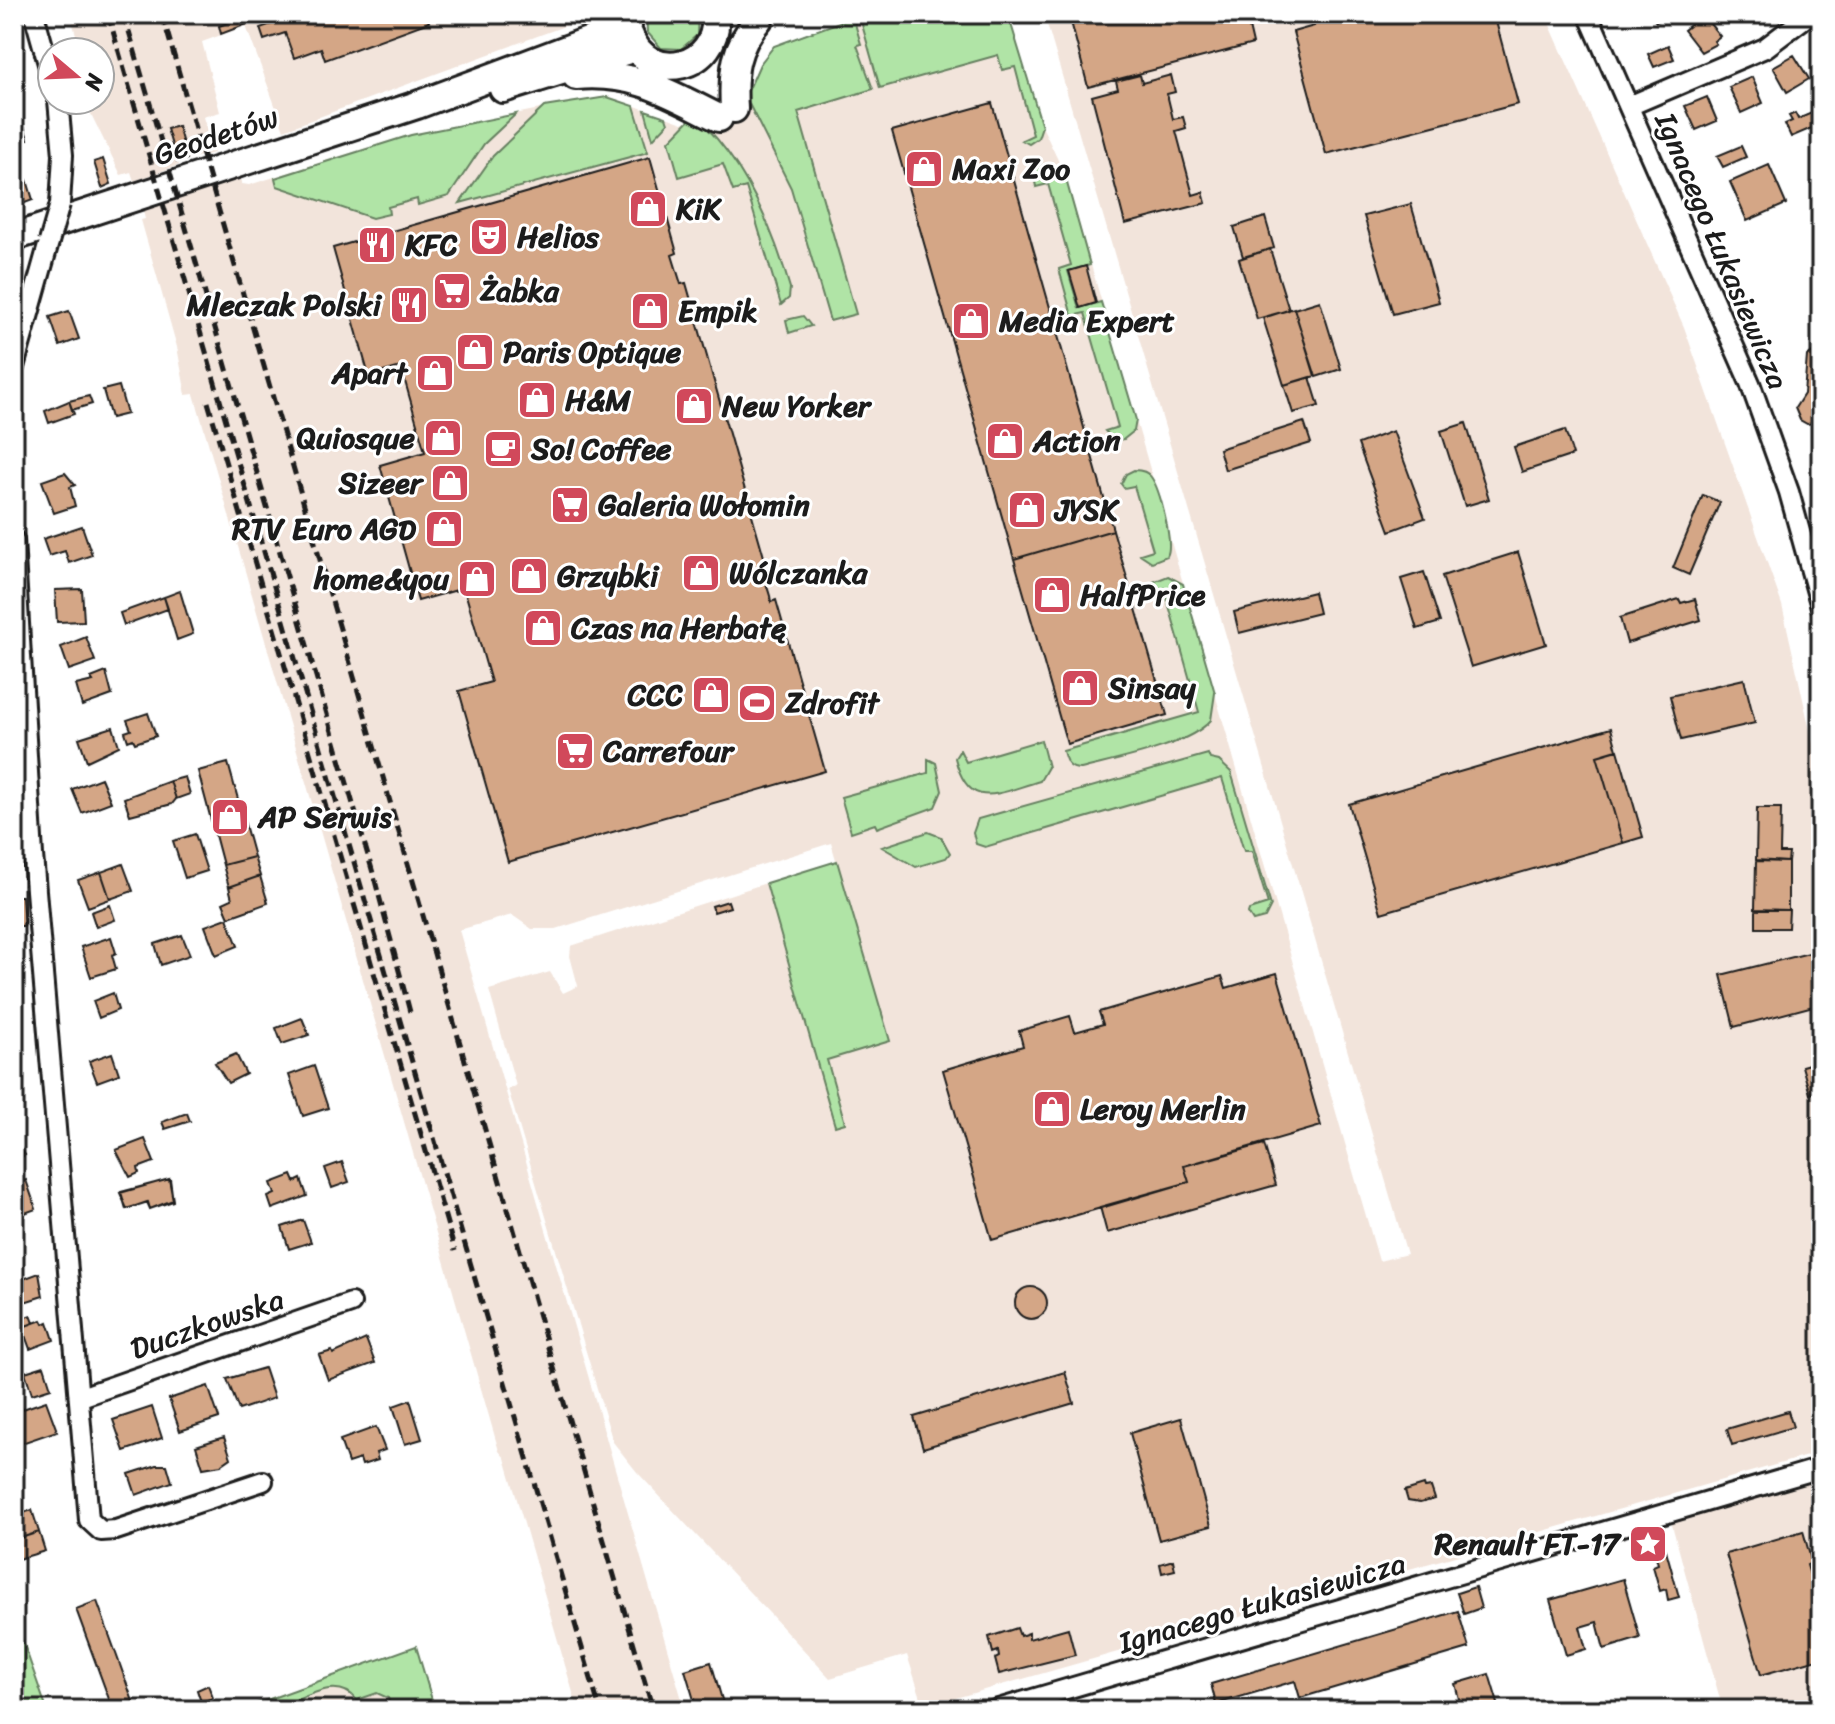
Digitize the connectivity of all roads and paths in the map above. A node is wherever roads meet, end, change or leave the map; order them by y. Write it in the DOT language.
graph roads {
  1 [pos="34,14"];
  2 [pos="1588,14"];
  3 [pos="1810,14"];
  4 [pos="766,16"];
  5 [pos="715,23"];
  6 [pos="630,29"];
  7 [pos="40,36"];
  8 [pos="536,80"];
  9 [pos="417,105"];
  10 [pos="1629,106"];
  11 [pos="59,116"];
  12 [pos="33,236"];
  13 [pos="14,367"];
  14 [pos="14,540"];
  15 [pos="1821,607"];
  16 [pos="18,674"];
  17 [pos="351,1303"];
  18 [pos="81,1397"];
  19 [pos="1821,1468"];
  20 [pos="263,1481"];
  21 [pos="995,1710"];
  1 -- 7 [label="street"];
  2 -- 10 [label="street, Ignacego Łukasiewicza"];
  3 -- 10 [label="street"];
  4 -- 5 [label="main road"];
  4 -- 8 [label="main road"];
  5 -- 6 [label="main road"];
  6 -- 8 [label="main road, Geodetów"];
  6 -- 9 [label="main road, Geodetów"];
  8 -- 9 [label="main road, Geodetów"];
  9 -- 12 [label="main road, Geodetów"];
  10 -- 15 [label="street, Ignacego Łukasiewicza"];
  11 -- 12 [label="street, bridge"];
  12 -- 13 [label="street"];
  14 -- 16 [label="street"];
  16 -- 18 [label="street"];
  17 -- 18 [label="street, Duczkowska"];
  18 -- 20 [label="street"];
  19 -- 21 [label="street, Ignacego Łukasiewicza"];
}
